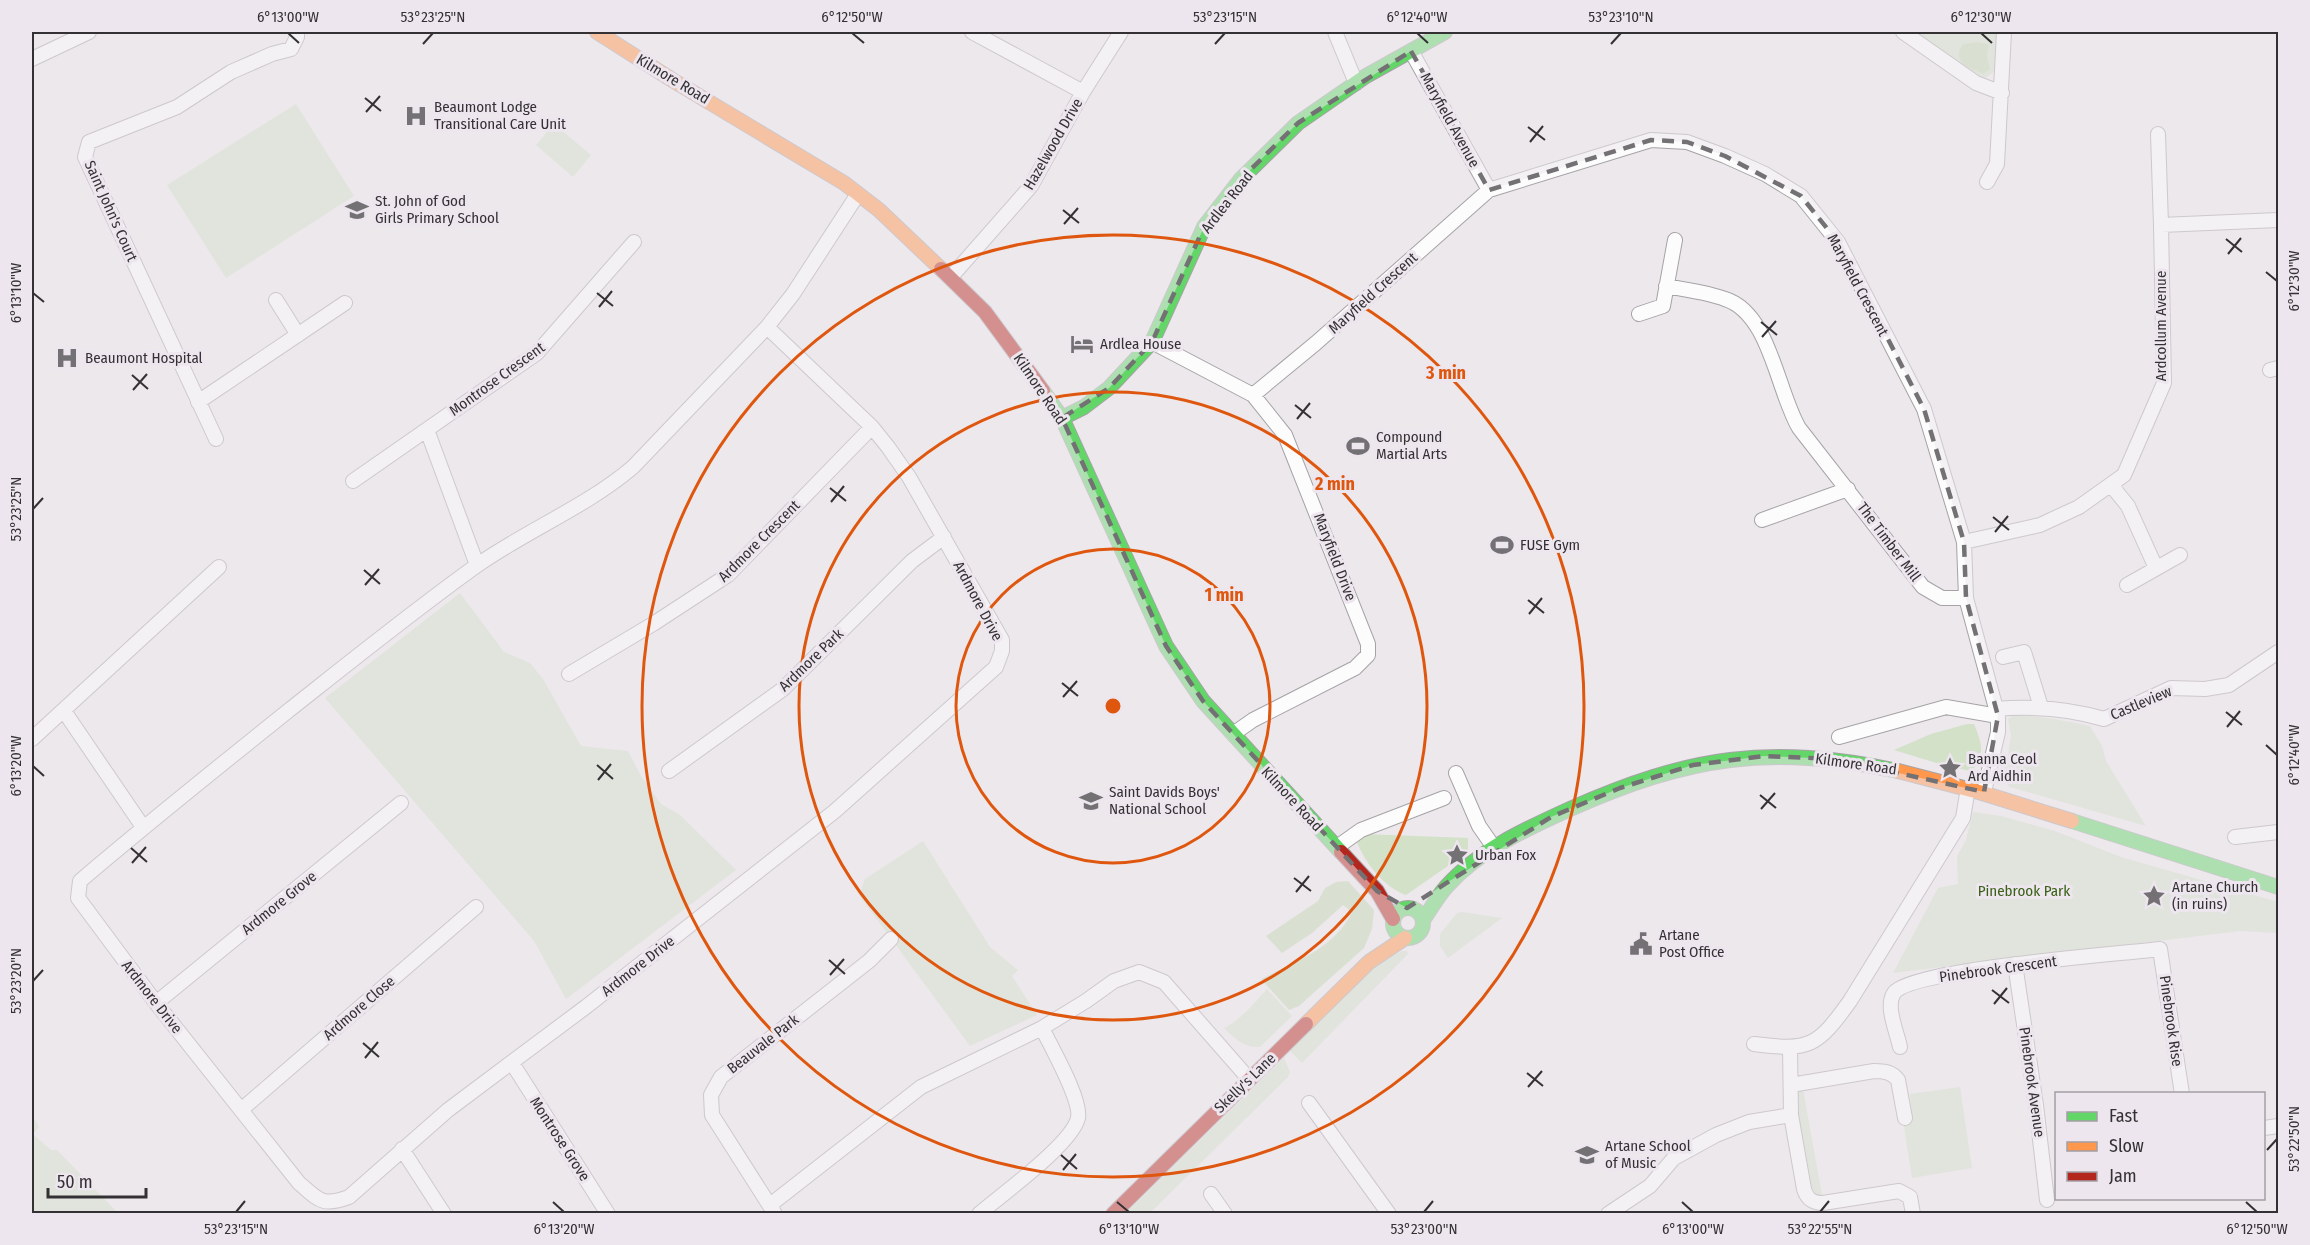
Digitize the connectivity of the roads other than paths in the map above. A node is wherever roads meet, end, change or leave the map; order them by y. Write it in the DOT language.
graph roads {
  1 [pos="89,32"];
  2 [pos="297,32"];
  3 [pos="597,32"];
  4 [pos="972,32"];
  5 [pos="1121,32"];
  6 [pos="1335,32"];
  7 [pos="1445,32"];
  8 [pos="1903,32"];
  9 [pos="2004,32"];
  10 [pos="1411,51"];
  11 [pos="32,59"];
  12 [pos="1356,83"];
  13 [pos="1083,93"];
  14 [pos="2002,93"];
  15 [pos="2158,134"];
  16 [pos="1987,182"];
  17 [pos="1489,190"];
  18 [pos="858,194"];
  19 [pos="2278,220"];
  20 [pos="2161,225"];
  21 [pos="1675,240"];
  22 [pos="634,242"];
  23 [pos="951,277"];
  24 [pos="1666,286"];
  25 [pos="276,300"];
  26 [pos="345,303"];
  27 [pos="1639,314"];
  28 [pos="767,327"];
  29 [pos="298,335"];
  30 [pos="1152,342"];
  31 [pos="1253,395"];
  32 [pos="198,402"];
  33 [pos="1062,418"];
  34 [pos="872,427"];
  35 [pos="427,430"];
  36 [pos="216,439"];
  37 [pos="352,481"];
  38 [pos="2111,485"];
  39 [pos="1848,489"];
  40 [pos="1762,520"];
  41 [pos="944,537"];
  42 [pos="1964,542"];
  43 [pos="2180,555"];
  44 [pos="477,565"];
  45 [pos="219,567"];
  46 [pos="2156,568"];
  47 [pos="2127,585"];
  48 [pos="1966,598"];
  49 [pos="2278,652"];
  50 [pos="2003,657"];
  51 [pos="569,674"];
  52 [pos="2041,707"];
  53 [pos="64,711"];
  54 [pos="1996,712"];
  55 [pos="1233,734"];
  56 [pos="1839,737"];
  57 [pos="32,739"];
  58 [pos="669,771"];
  59 [pos="1456,773"];
  60 [pos="1968,788"];
  61 [pos="1984,792"];
  62 [pos="1444,798"];
  63 [pos="401,803"];
  64 [pos="143,827"];
  65 [pos="2278,832"];
  66 [pos="2235,837"];
  67 [pos="1337,847"];
  68 [pos="1495,849"];
  69 [pos="1447,886"];
  70 [pos="2278,887"];
  71 [pos="1377,891"];
  72 [pos="476,907"];
  73 [pos="1409,908"];
  74 [pos="1424,920"];
  75 [pos="1393,921"];
  76 [pos="1405,938"];
  77 [pos="891,939"];
  78 [pos="2160,949"];
  79 [pos="1379,954"];
  80 [pos="2015,964"];
  81 [pos="156,1003"];
  82 [pos="1042,1028"];
  83 [pos="1754,1044"];
  84 [pos="1900,1047"];
  85 [pos="1790,1048"];
  86 [pos="512,1064"];
  87 [pos="1250,1079"];
  88 [pos="1791,1085"];
  89 [pos="2182,1092"];
  90 [pos="1309,1102"];
  91 [pos="241,1110"];
  92 [pos="1791,1115"];
  93 [pos="1905,1118"];
  94 [pos="402,1149"];
  95 [pos="1211,1194"];
  96 [pos="2047,1200"];
  97 [pos="1815,1208"];
  98 [pos="773,1209"];
  99 [pos="444,1214"];
  100 [pos="609,1214"];
  101 [pos="979,1214"];
  102 [pos="1113,1214"];
  103 [pos="1225,1214"];
  104 [pos="1389,1214"];
  105 [pos="1608,1214"];
  106 [pos="1913,1214"];
  1 -- 11 [label="street"];
  2 -- 32 [label="street, Saint John's Court"];
  3 -- 18 [label="street, Kilmore Road"];
  4 -- 13 [label="street"];
  5 -- 13 [label="street, Hazelwood Drive"];
  6 -- 12 [label="street"];
  7 -- 10 [label="street, Ardlea Road"];
  8 -- 14 [label="street"];
  9 -- 14 [label="street"];
  10 -- 12 [label="street, Ardlea Road"];
  10 -- 17 [label="street, Maryfield Avenue"];
  12 -- 30 [label="street, Ardlea Road"];
  13 -- 23 [label="street, Hazelwood Drive"];
  14 -- 16 [label="street"];
  15 -- 20 [label="street, Ardcollum Avenue"];
  17 -- 31 [label="street, Maryfield Crescent"];
  17 -- 42 [label="street, Maryfield Crescent"];
  18 -- 23 [label="street, Kilmore Road"];
  18 -- 28 [label="street, Ardmore Drive"];
  19 -- 20 [label="street"];
  20 -- 38 [label="street, Ardcollum Avenue"];
  21 -- 24 [label="street"];
  22 -- 35 [label="street, Montrose Crescent"];
  23 -- 33 [label="street, Kilmore Road"];
  24 -- 27 [label="street"];
  24 -- 39 [label="street, The Timber Mill"];
  25 -- 29 [label="street"];
  26 -- 29 [label="street"];
  28 -- 34 [label="street, Ardmore Drive"];
  28 -- 44 [label="street, Ardmore Drive"];
  29 -- 32 [label="street"];
  30 -- 31 [label="street, Maryfield Drive"];
  30 -- 33 [label="street, Ardlea Road"];
  31 -- 55 [label="street, Maryfield Drive"];
  32 -- 36 [label="street, Saint John's Court"];
  33 -- 55 [label="street, Kilmore Road"];
  34 -- 41 [label="street, Ardmore Drive"];
  34 -- 51 [label="street, Ardmore Crescent"];
  35 -- 37 [label="street, Montrose Crescent"];
  35 -- 44 [label="street"];
  38 -- 42 [label="street, Ardcollum Avenue"];
  38 -- 46 [label="street"];
  39 -- 40 [label="street, The Timber Mill"];
  39 -- 48 [label="street, The Timber Mill"];
  41 -- 58 [label="street, Ardmore Park"];
  41 -- 86 [label="street, Ardmore Drive"];
  42 -- 48 [label="street, Maryfield Crescent"];
  43 -- 46 [label="street"];
  44 -- 64 [label="street, Ardmore Drive"];
  45 -- 53 [label="street"];
  46 -- 47 [label="street"];
  48 -- 54 [label="street, Maryfield Crescent"];
  49 -- 52 [label="street, Castleview"];
  50 -- 52 [label="street"];
  52 -- 54 [label="street, Castleview"];
  53 -- 57 [label="street"];
  53 -- 64 [label="street"];
  54 -- 56 [label="street"];
  54 -- 61 [label="street, Maryfield Crescent"];
  55 -- 67 [label="street, Kilmore Road"];
  59 -- 68 [label="street"];
  60 -- 61 [label="street, Kilmore Road"];
  60 -- 68 [label="street, Kilmore Road"];
  60 -- 85 [label="street"];
  61 -- 70 [label="street, Kilmore Road"];
  62 -- 67 [label="street"];
  63 -- 81 [label="street, Ardmore Grove"];
  64 -- 81 [label="street, Ardmore Drive"];
  65 -- 66 [label="street"];
  67 -- 71 [label="street, Kilmore Road"];
  68 -- 69 [label="street, Kilmore Road"];
  69 -- 73 [label="street, Kilmore Road"];
  69 -- 74 [label="street, Kilmore Road"];
  71 -- 73 [label="street, Kilmore Road"];
  71 -- 75 [label="street, Kilmore Road"];
  72 -- 91 [label="street, Ardmore Close"];
  73 -- 74 [label="street"];
  73 -- 75 [label="street"];
  74 -- 76 [label="street"];
  75 -- 76 [label="street"];
  75 -- 79 [label="street, Skelly's Lane"];
  76 -- 79 [label="street, Skelly's Lane"];
  77 -- 98 [label="street, Beauvale Park"];
  78 -- 80 [label="street, Pinebrook Crescent"];
  78 -- 89 [label="street, Pinebrook Rise"];
  79 -- 87 [label="street, Skelly's Lane"];
  80 -- 84 [label="street, Pinebrook Crescent"];
  80 -- 96 [label="street, Pinebrook Avenue"];
  81 -- 91 [label="street, Ardmore Drive"];
  82 -- 87 [label="street, Beauvale Park"];
  82 -- 98 [label="street, Beauvale Park"];
  82 -- 101 [label="street"];
  83 -- 85 [label="street"];
  85 -- 88 [label="street"];
  86 -- 94 [label="street, Ardmore Drive"];
  86 -- 100 [label="street, Montrose Grove"];
  87 -- 102 [label="street, Skelly's Lane"];
  88 -- 92 [label="street"];
  88 -- 93 [label="street"];
  90 -- 104 [label="street"];
  91 -- 94 [label="street, Ardmore Drive"];
  92 -- 97 [label="street"];
  92 -- 105 [label="street"];
  94 -- 99 [label="street"];
  95 -- 103 [label="street"];
  97 -- 106 [label="street"];
}
